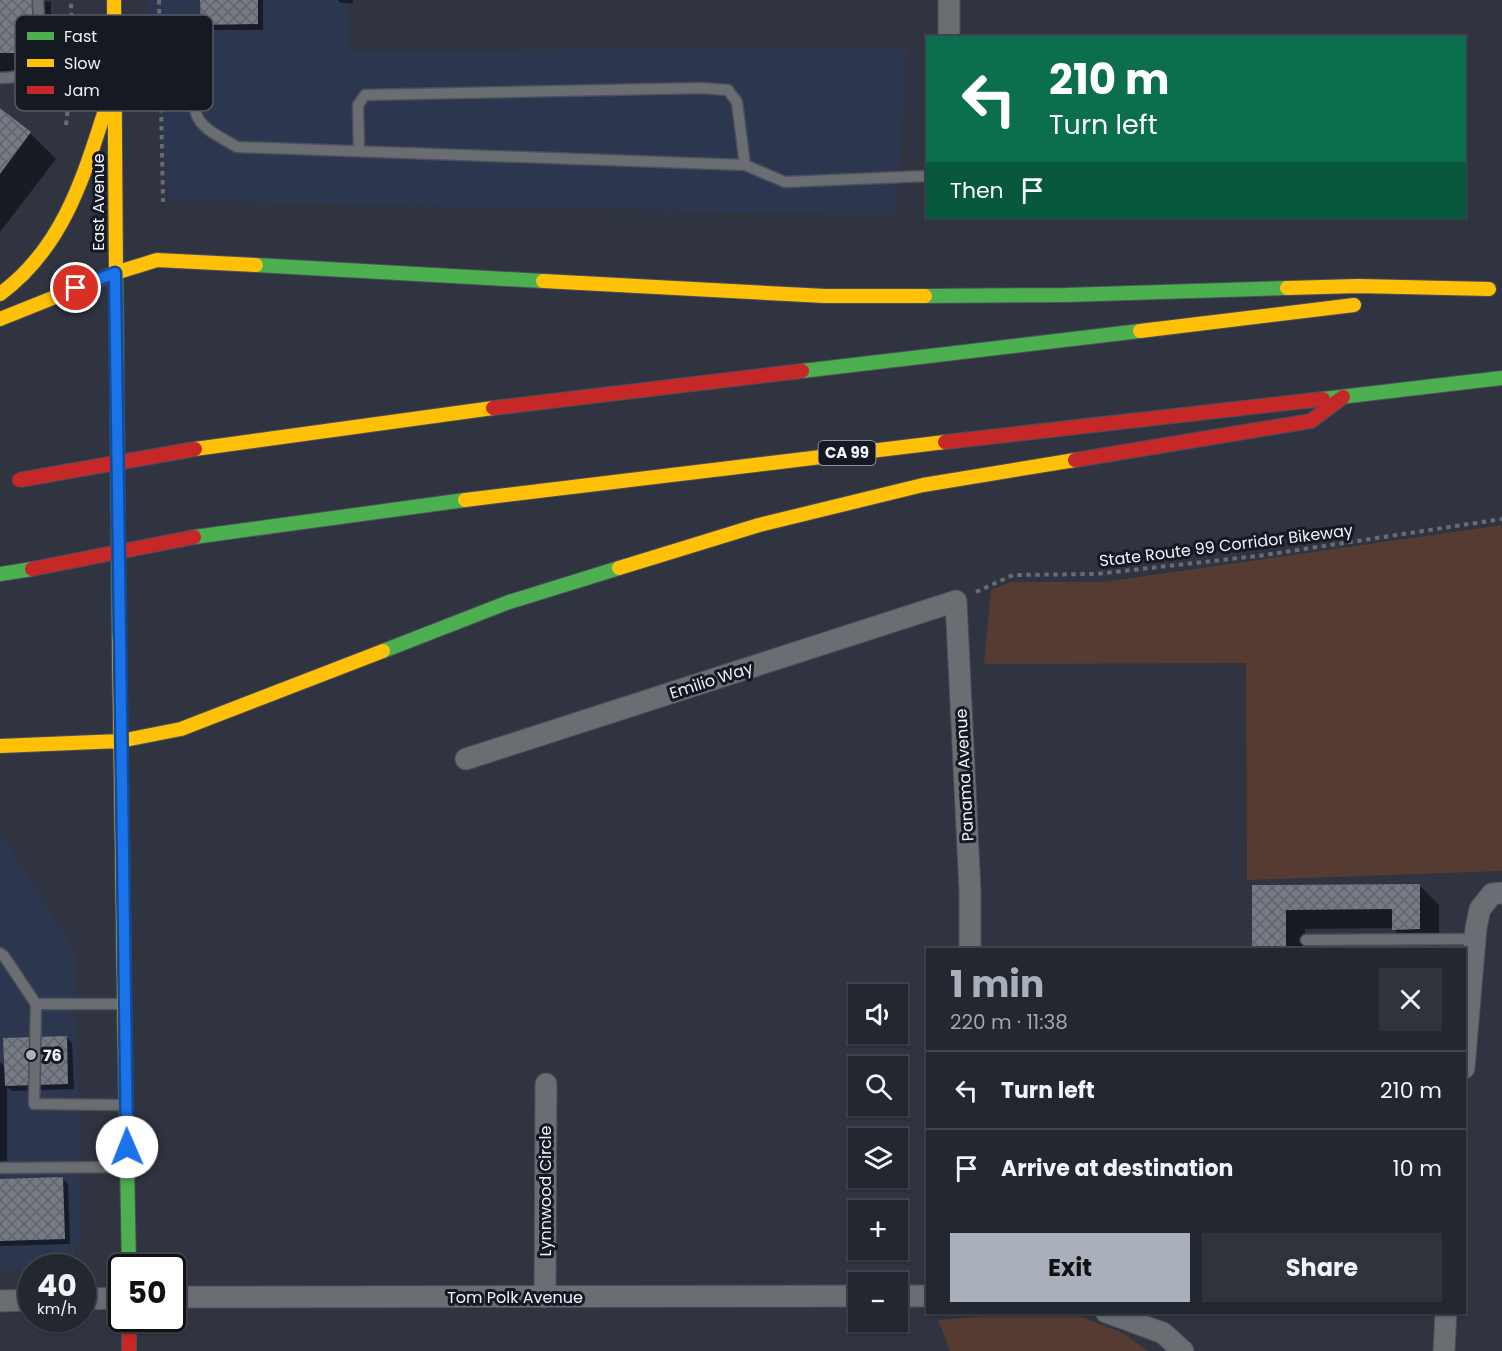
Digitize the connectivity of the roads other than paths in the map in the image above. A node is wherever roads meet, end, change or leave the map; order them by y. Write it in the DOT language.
graph roads {
  1 [pos="114,0"];
  2 [pos="949,0"];
  3 [pos="114,15"];
  4 [pos="949,36"];
  5 [pos="15,77"];
  6 [pos="0,78"];
  7 [pos="104,111"];
  8 [pos="115,111"];
  9 [pos="194,111"];
  10 [pos="358,149"];
  11 [pos="745,165"];
  12 [pos="926,176"];
  13 [pos="115,273"];
  14 [pos="1496,288"];
  15 [pos="0,294"];
  16 [pos="1389,301"];
  17 [pos="1366,304"];
  18 [pos="0,319"];
  19 [pos="1502,378"];
  20 [pos="1344,397"];
  21 [pos="14,481"];
  22 [pos="0,574"];
  23 [pos="956,601"];
  24 [pos="120,741"];
  25 [pos="0,746"];
  26 [pos="466,759"];
  27 [pos="1502,893"];
  28 [pos="1475,939"];
  29 [pos="1306,940"];
  30 [pos="970,948"];
  31 [pos="0,953"];
  32 [pos="36,1004"];
  33 [pos="125,1004"];
  34 [pos="1466,1045"];
  35 [pos="546,1084"];
  36 [pos="127,1105"];
  37 [pos="127,1167"];
  38 [pos="0,1168"];
  39 [pos="129,1254"];
  40 [pos="848,1296"];
  41 [pos="908,1296"];
  42 [pos="926,1296"];
  43 [pos="186,1297"];
  44 [pos="545,1297"];
  45 [pos="18,1300"];
  46 [pos="0,1301"];
  47 [pos="1111,1314"];
  48 [pos="1446,1314"];
  49 [pos="129,1332"];
  50 [pos="129,1351"];
  51 [pos="1183,1351"];
  52 [pos="1444,1351"];
  1 -- 3 [label="main road, East Avenue"];
  2 -- 4 [label="street"];
  5 -- 6 [label="lane"];
  7 -- 15 [label="main road"];
  8 -- 13 [label="main road, East Avenue"];
  9 -- 10 [label="lane"];
  10 -- 11 [label="lane"];
  10 -- 11 [label="lane"];
  11 -- 12 [label="lane"];
  13 -- 14 [label="main road"];
  13 -- 18 [label="main road"];
  13 -- 24 [label="main road, East Avenue"];
  14 -- 16 [label="main road"];
  17 -- 21 [label="main road, bridge"];
  19 -- 20 [label="main road, CA 99"];
  20 -- 22 [label="main road, CA 99, bridge"];
  20 -- 24 [label="main road"];
  23 -- 26 [label="street, Emilio Way"];
  23 -- 30 [label="street, Panama Avenue"];
  24 -- 25 [label="main road"];
  24 -- 33 [label="main road, East Avenue"];
  27 -- 28 [label="street"];
  28 -- 29 [label="lane"];
  28 -- 34 [label="street"];
  31 -- 32 [label="lane"];
  32 -- 33 [label="lane"];
  32 -- 36 [label="lane"];
  33 -- 36 [label="main road, East Avenue"];
  35 -- 44 [label="street, Lynnwood Circle"];
  36 -- 37 [label="main road, East Avenue"];
  37 -- 38 [label="lane"];
  37 -- 39 [label="main road, East Avenue"];
  40 -- 44 [label="street, Tom Polk Avenue"];
  41 -- 42 [label="street"];
  43 -- 44 [label="street, Tom Polk Avenue"];
  45 -- 46 [label="street"];
  47 -- 51 [label="street"];
  48 -- 52 [label="street"];
  49 -- 50 [label="main road"];
}
